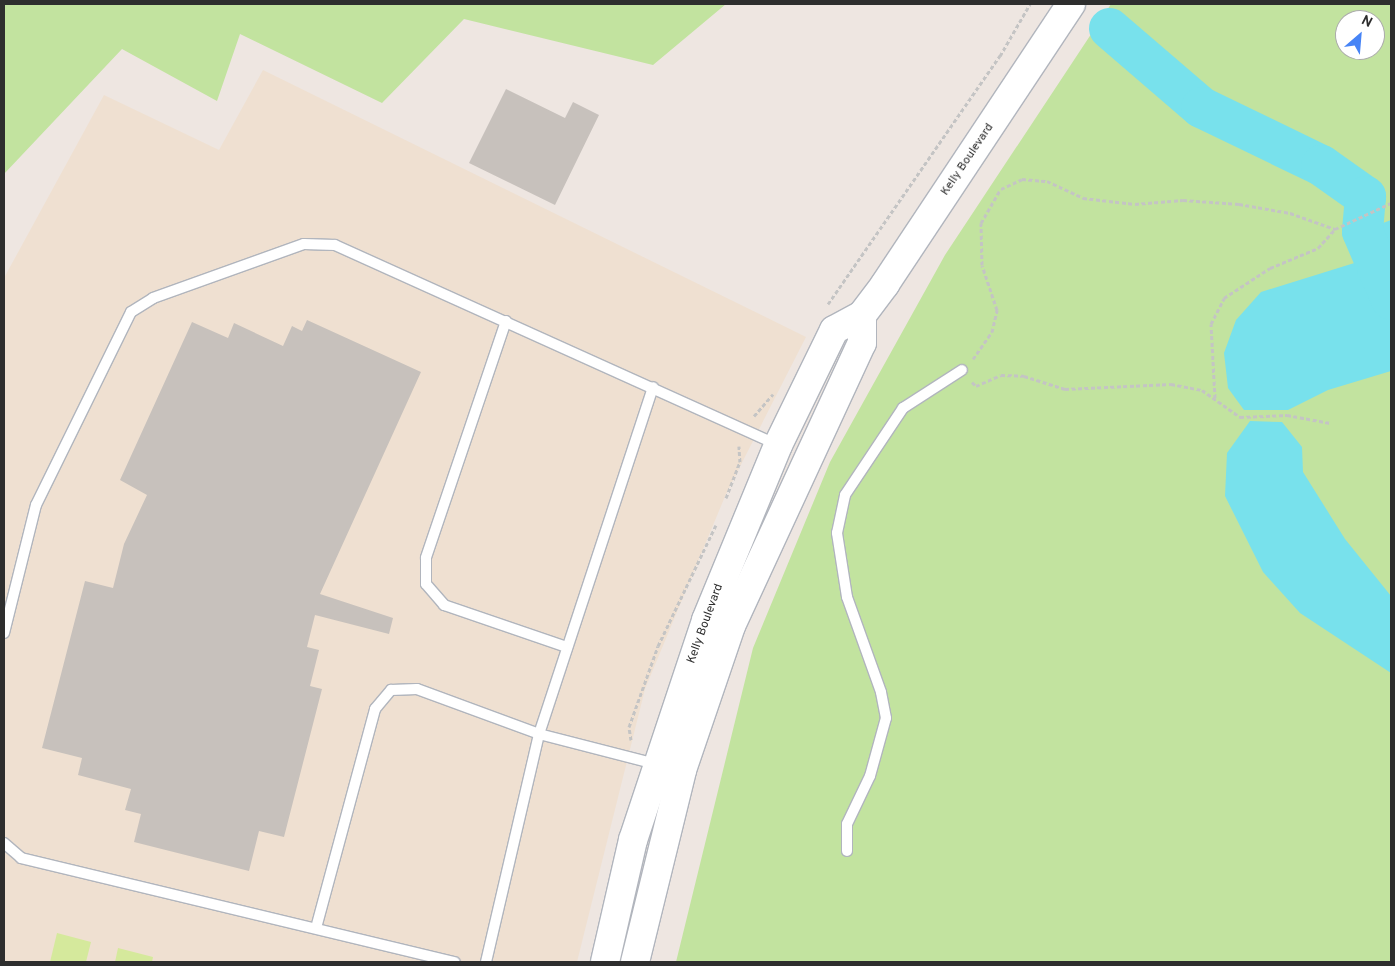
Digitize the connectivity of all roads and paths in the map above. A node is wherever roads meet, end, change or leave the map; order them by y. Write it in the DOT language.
graph roads {
  1 [pos="1071,4"];
  2 [pos="1391,202"];
  3 [pos="1335,229"];
  4 [pos="862,315"];
  5 [pos="506,321"];
  6 [pos="962,370"];
  7 [pos="653,387"];
  8 [pos="1215,398"];
  9 [pos="1330,423"];
  10 [pos="778,446"];
  11 [pos="4,633"];
  12 [pos="567,647"];
  13 [pos="539,734"];
  14 [pos="657,764"];
  15 [pos="4,843"];
  16 [pos="847,851"];
  17 [pos="316,928"];
  18 [pos="455,962"];
  19 [pos="486,962"];
  20 [pos="605,962"];
  21 [pos="635,962"];
  1 -- 4 [label="street, Kelly Boulevard"];
  2 -- 3 [label="path"];
  3 -- 6 [label="path"];
  3 -- 8 [label="path"];
  4 -- 10 [label="street, Kelly Boulevard"];
  4 -- 21 [label="street, Kelly Boulevard"];
  5 -- 7 [label="lane"];
  5 -- 11 [label="lane"];
  5 -- 12 [label="lane"];
  6 -- 8 [label="path"];
  6 -- 16 [label="lane"];
  7 -- 10 [label="lane"];
  7 -- 12 [label="lane"];
  8 -- 9 [label="path"];
  10 -- 14 [label="street, Kelly Boulevard"];
  12 -- 13 [label="lane"];
  13 -- 14 [label="lane"];
  13 -- 17 [label="lane"];
  13 -- 19 [label="lane"];
  14 -- 20 [label="street, Kelly Boulevard"];
  15 -- 17 [label="lane"];
  17 -- 18 [label="lane"];
}
